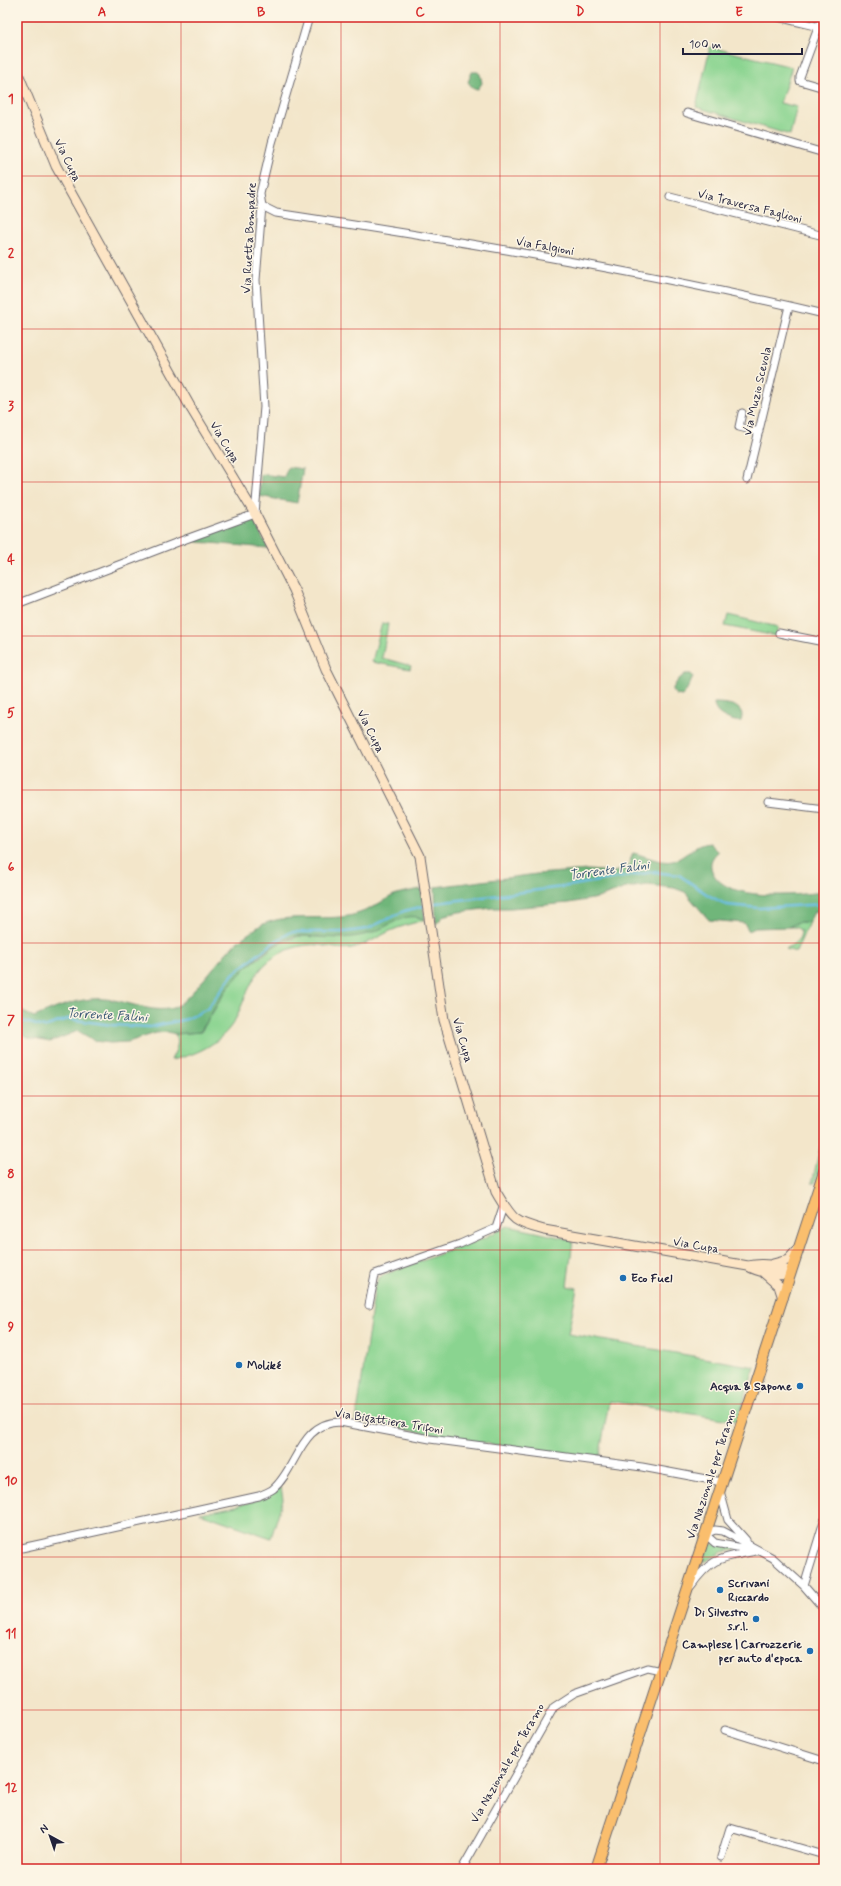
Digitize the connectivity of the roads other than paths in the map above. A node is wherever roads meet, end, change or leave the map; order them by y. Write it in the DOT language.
graph roads {
  1 [pos="309,17"];
  2 [pos="778,17"];
  3 [pos="822,17"];
  4 [pos="821,27"];
  5 [pos="17,71"];
  6 [pos="824,88"];
  7 [pos="687,113"];
  8 [pos="824,153"];
  9 [pos="670,197"];
  10 [pos="262,206"];
  11 [pos="824,236"];
  12 [pos="789,306"];
  13 [pos="824,314"];
  14 [pos="742,413"];
  15 [pos="759,432"];
  16 [pos="747,480"];
  17 [pos="255,514"];
  18 [pos="17,604"];
  19 [pos="779,633"];
  20 [pos="824,642"];
  21 [pos="768,802"];
  22 [pos="824,809"];
  23 [pos="824,1170"];
  24 [pos="504,1204"];
  25 [pos="800,1245"];
  26 [pos="765,1269"];
  27 [pos="790,1273"];
  28 [pos="782,1298"];
  29 [pos="369,1305"];
  30 [pos="721,1486"];
  31 [pos="824,1521"];
  32 [pos="705,1534"];
  33 [pos="17,1548"];
  34 [pos="758,1551"];
  35 [pos="804,1586"];
  36 [pos="687,1591"];
  37 [pos="824,1609"];
  38 [pos="661,1671"];
  39 [pos="725,1730"];
  40 [pos="824,1760"];
  41 [pos="824,1855"];
  42 [pos="721,1858"];
  43 [pos="462,1869"];
  44 [pos="596,1869"];
  1 -- 10 [label="street, Via Ruetta Bompadre"];
  2 -- 4 [label="street"];
  3 -- 4 [label="street"];
  4 -- 6 [label="street"];
  5 -- 17 [label="street, Via Cupa"];
  7 -- 8 [label="street"];
  9 -- 11 [label="street, Via Traversa Faglioni"];
  10 -- 12 [label="street, Via Falgioni"];
  10 -- 17 [label="street, Via Ruetta Bompadre"];
  12 -- 13 [label="street, Via Falgioni"];
  12 -- 15 [label="street, Via Muzio Scevola"];
  14 -- 15 [label="street"];
  15 -- 16 [label="street, Via Muzio Scevola"];
  17 -- 18 [label="street"];
  17 -- 24 [label="street, Via Cupa"];
  19 -- 20 [label="street"];
  21 -- 22 [label="street"];
  23 -- 25 [label="main road, Via Nazionale per Teramo"];
  24 -- 26 [label="street, Via Cupa"];
  24 -- 29 [label="street"];
  25 -- 26 [label="street"];
  25 -- 27 [label="main road, Via Nazionale per Teramo"];
  26 -- 27 [label="street, Via Cupa"];
  26 -- 28 [label="street, Via Cupa"];
  27 -- 28 [label="main road, Via Nazionale per Teramo"];
  28 -- 30 [label="main road, Via Nazionale per Teramo"];
  30 -- 32 [label="main road, Via Nazionale per Teramo"];
  30 -- 33 [label="street, Via Bigattiera Trifoni"];
  30 -- 34 [label="street"];
  31 -- 35 [label="street"];
  32 -- 34 [label="street"];
  32 -- 34 [label="street"];
  32 -- 36 [label="main road, Via Nazionale per Teramo"];
  34 -- 35 [label="street"];
  34 -- 36 [label="street"];
  35 -- 37 [label="street"];
  36 -- 38 [label="main road, Via Nazionale per Teramo"];
  38 -- 43 [label="street, Via Nazionale per Teramo"];
  38 -- 44 [label="main road, Via Nazionale per Teramo"];
  39 -- 40 [label="street"];
  41 -- 42 [label="street"];
}
